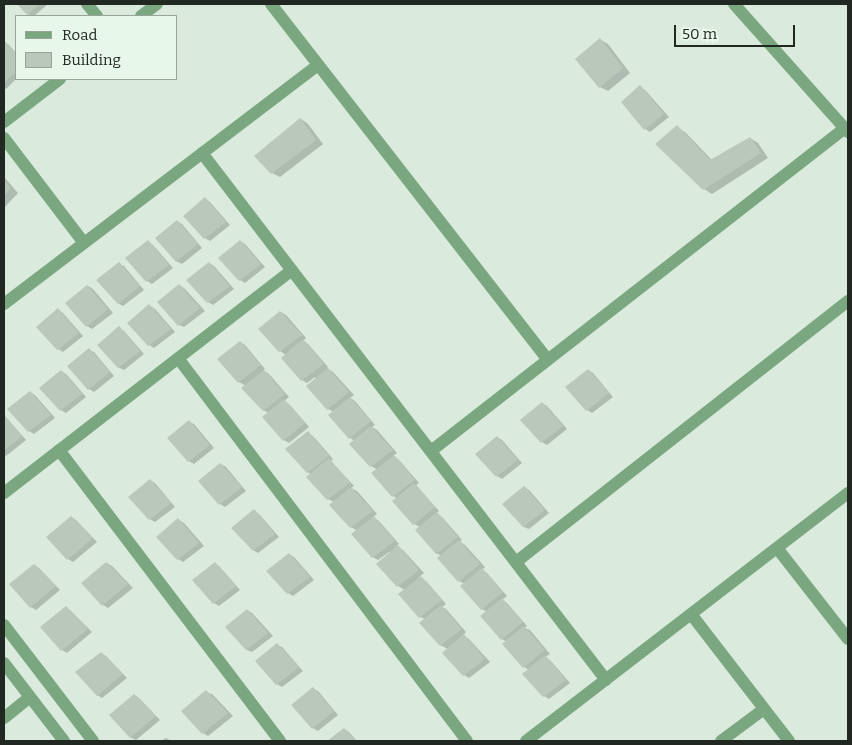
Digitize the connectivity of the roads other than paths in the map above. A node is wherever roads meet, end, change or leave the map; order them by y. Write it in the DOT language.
graph roads {
  1 [pos="87,4"];
  2 [pos="158,4"];
  3 [pos="270,4"];
  4 [pos="734,4"];
  5 [pos="96,15"];
  6 [pos="142,15"];
  7 [pos="318,65"];
  8 [pos="59,80"];
  9 [pos="4,122"];
  10 [pos="846,130"];
  11 [pos="4,138"];
  12 [pos="202,153"];
  13 [pos="84,243"];
  14 [pos="292,270"];
  15 [pos="848,301"];
  16 [pos="4,304"];
  17 [pos="178,358"];
  18 [pos="548,360"];
  19 [pos="59,450"];
  20 [pos="431,451"];
  21 [pos="4,493"];
  22 [pos="848,493"];
  23 [pos="777,548"];
  24 [pos="516,562"];
  25 [pos="692,614"];
  26 [pos="4,625"];
  27 [pos="848,639"];
  28 [pos="4,663"];
  29 [pos="606,680"];
  30 [pos="30,697"];
  31 [pos="764,709"];
  32 [pos="4,718"];
  33 [pos="64,741"];
  34 [pos="92,741"];
  35 [pos="280,741"];
  36 [pos="466,741"];
  37 [pos="526,741"];
  38 [pos="722,741"];
  39 [pos="789,741"];
  1 -- 5 [label="street"];
  2 -- 6 [label="street"];
  3 -- 7 [label="street"];
  4 -- 10 [label="street"];
  7 -- 12 [label="street"];
  7 -- 18 [label="street"];
  8 -- 9 [label="street"];
  10 -- 18 [label="street"];
  11 -- 13 [label="street"];
  12 -- 13 [label="street"];
  12 -- 14 [label="street"];
  13 -- 16 [label="street"];
  14 -- 17 [label="street"];
  14 -- 20 [label="street"];
  15 -- 24 [label="street"];
  17 -- 19 [label="street"];
  17 -- 36 [label="street"];
  18 -- 20 [label="street"];
  19 -- 21 [label="street"];
  19 -- 35 [label="street"];
  20 -- 24 [label="street"];
  22 -- 23 [label="street"];
  23 -- 25 [label="street"];
  23 -- 27 [label="street"];
  24 -- 29 [label="street"];
  25 -- 29 [label="street"];
  25 -- 31 [label="street"];
  26 -- 34 [label="street"];
  28 -- 30 [label="street"];
  29 -- 37 [label="street"];
  30 -- 32 [label="street"];
  30 -- 33 [label="street"];
  31 -- 38 [label="street"];
  31 -- 39 [label="street"];
}
